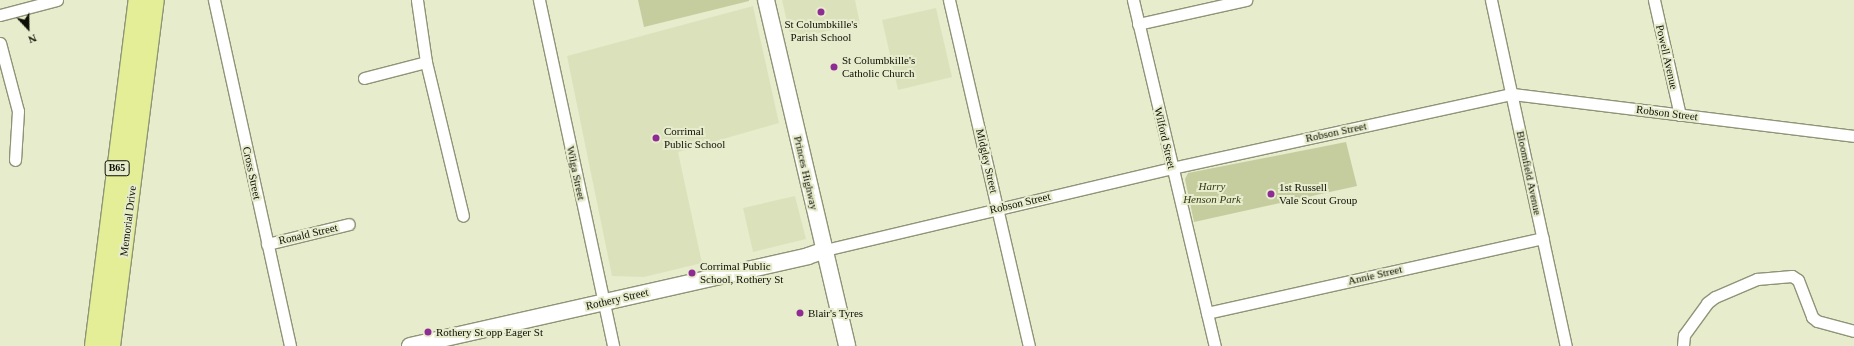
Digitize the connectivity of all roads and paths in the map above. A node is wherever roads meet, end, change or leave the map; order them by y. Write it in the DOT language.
graph roads {
  1 [pos="56,0"];
  2 [pos="138,0"];
  3 [pos="155,0"];
  4 [pos="214,0"];
  5 [pos="417,0"];
  6 [pos="539,0"];
  7 [pos="766,0"];
  8 [pos="949,0"];
  9 [pos="1133,0"];
  10 [pos="1246,0"];
  11 [pos="1490,0"];
  12 [pos="1654,0"];
  13 [pos="0,15"];
  14 [pos="1138,24"];
  15 [pos="0,43"];
  16 [pos="426,62"];
  17 [pos="364,78"];
  18 [pos="1512,94"];
  19 [pos="1680,115"];
  20 [pos="1854,136"];
  21 [pos="15,160"];
  22 [pos="1172,168"];
  23 [pos="997,208"];
  24 [pos="463,216"];
  25 [pos="349,224"];
  26 [pos="1543,238"];
  27 [pos="267,244"];
  28 [pos="825,250"];
  29 [pos="603,302"];
  30 [pos="1207,313"];
  31 [pos="115,321"];
  32 [pos="1854,331"];
  33 [pos="450,342"];
  34 [pos="94,346"];
  35 [pos="111,346"];
  36 [pos="116,346"];
  37 [pos="290,346"];
  38 [pos="410,346"];
  39 [pos="613,346"];
  40 [pos="847,346"];
  41 [pos="1029,346"];
  42 [pos="1215,346"];
  43 [pos="1566,346"];
  44 [pos="1683,346"];
  1 -- 13 [label="street"];
  2 -- 34 [label="main road, Memorial Drive / B65"];
  3 -- 31 [label="main road, Memorial Drive / B65"];
  4 -- 27 [label="street, Cross Street"];
  5 -- 16 [label="street"];
  6 -- 29 [label="street, Wilga Street"];
  7 -- 28 [label="main road, Princes Highway"];
  8 -- 23 [label="street, Midgley Street"];
  9 -- 14 [label="street, Wilford Street"];
  10 -- 14 [label="street"];
  11 -- 18 [label="street, Bloomfield Avenue"];
  12 -- 19 [label="street, Powell Avenue"];
  14 -- 22 [label="street, Wilford Street"];
  15 -- 21 [label="street"];
  16 -- 17 [label="street"];
  16 -- 24 [label="street"];
  18 -- 19 [label="street, Robson Street"];
  18 -- 22 [label="street, Robson Street"];
  18 -- 26 [label="street, Bloomfield Avenue"];
  19 -- 20 [label="street, Robson Street"];
  22 -- 23 [label="street, Robson Street"];
  22 -- 30 [label="street, Wilford Street"];
  23 -- 28 [label="street, Robson Street"];
  23 -- 41 [label="street, Midgley Street"];
  25 -- 27 [label="street, Ronald Street"];
  26 -- 30 [label="street, Annie Street"];
  26 -- 43 [label="street, Bloomfield Avenue"];
  27 -- 37 [label="street, Cross Street"];
  28 -- 29 [label="main road, Rothery Street"];
  28 -- 40 [label="main road, Princes Highway"];
  29 -- 33 [label="main road, Rothery Street"];
  29 -- 39 [label="street, Wilga Street"];
  30 -- 42 [label="street, Wilford Street"];
  31 -- 35 [label="main road, Memorial Drive / B65"];
  31 -- 36 [label="main road"];
  32 -- 44 [label="street"];
  33 -- 38 [label="main road, Rothery Street"];
}
